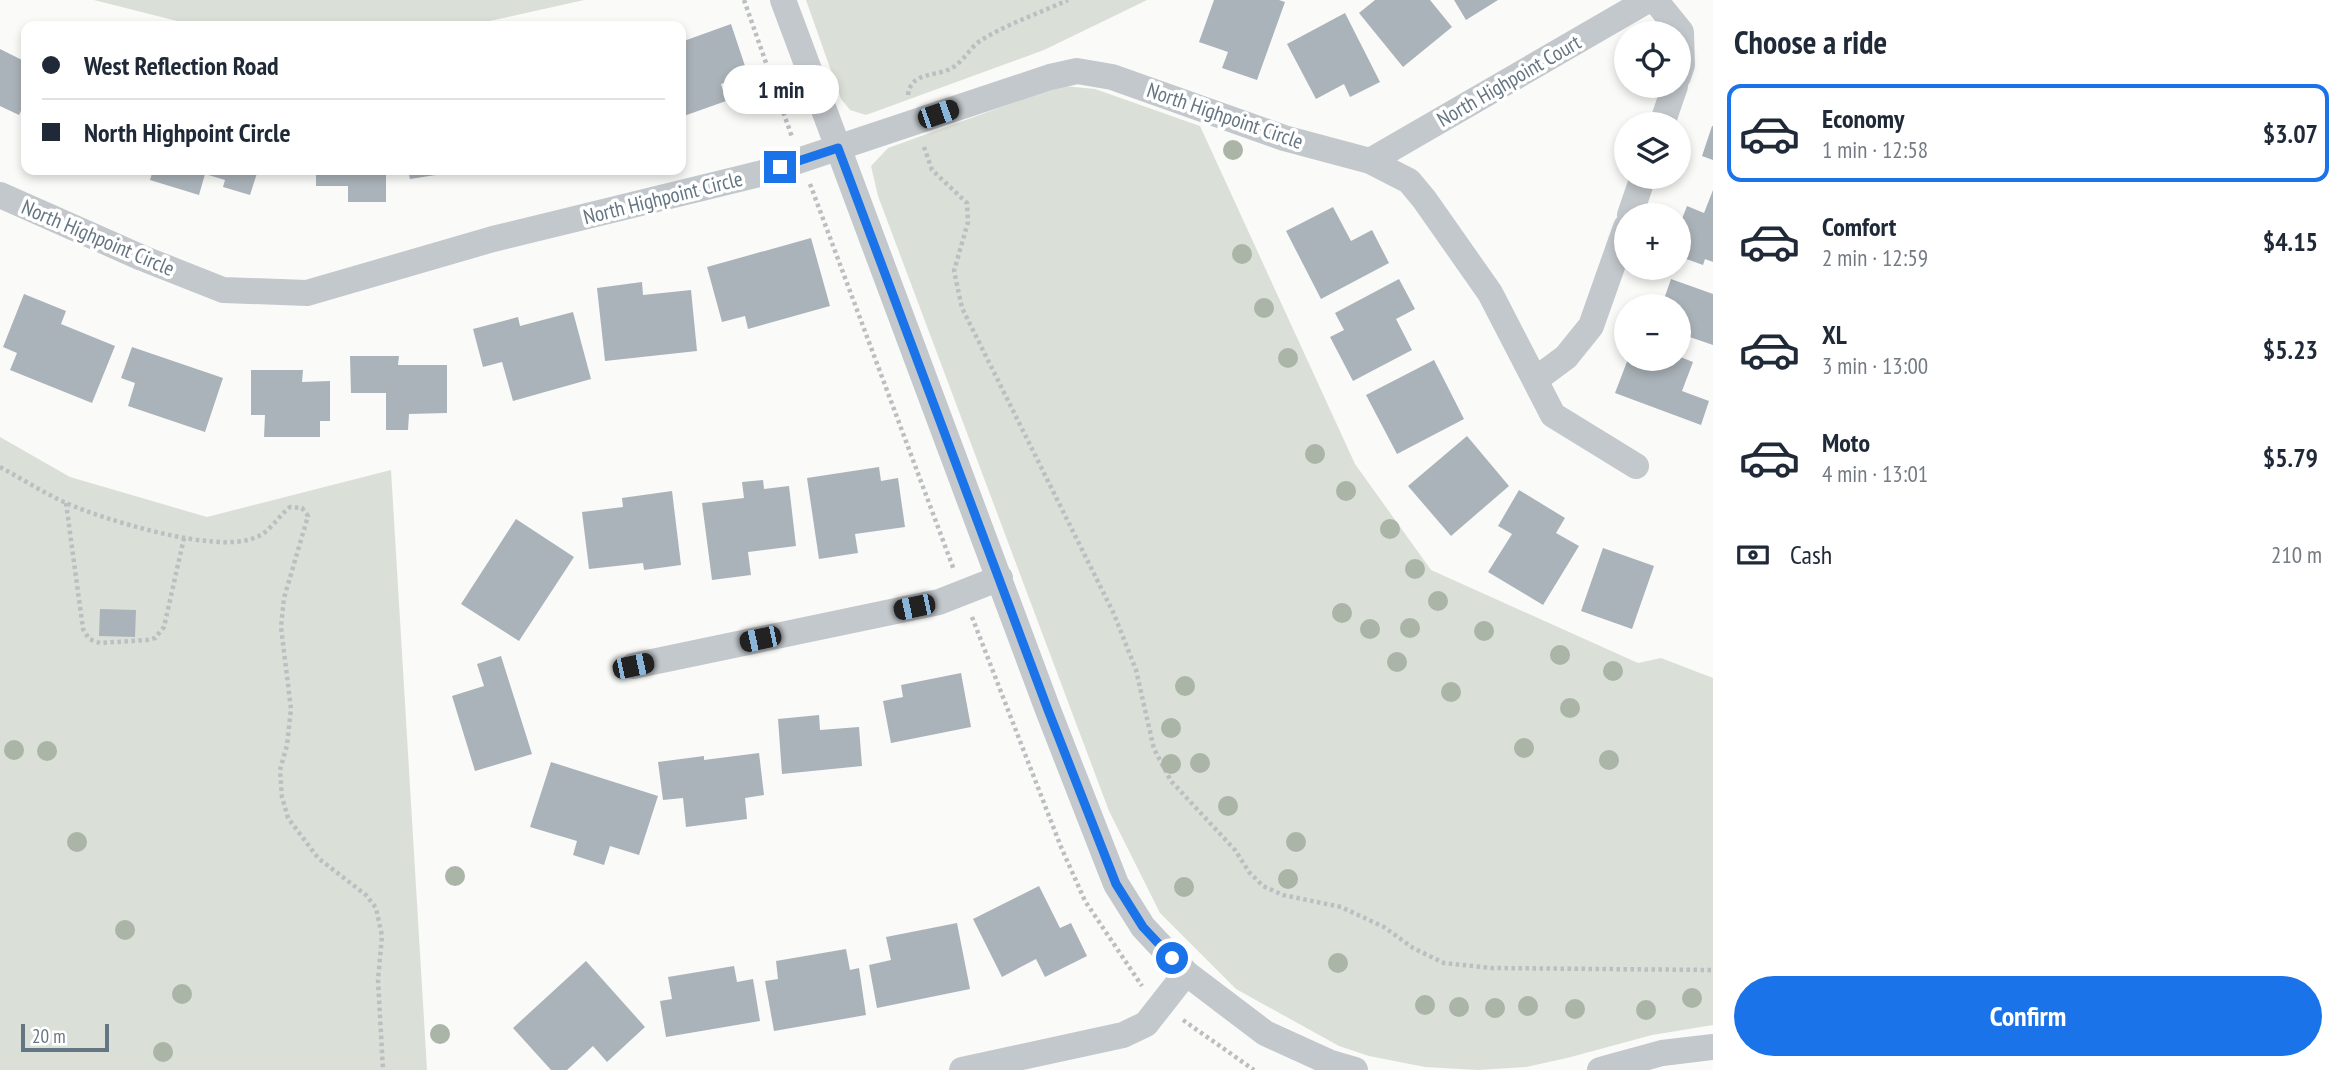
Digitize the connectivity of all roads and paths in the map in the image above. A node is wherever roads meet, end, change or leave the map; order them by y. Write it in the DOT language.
graph roads {
  1 [pos="783,0"];
  2 [pos="1068,0"];
  3 [pos="1648,0"];
  4 [pos="1655,0"];
  5 [pos="1672,21"];
  6 [pos="915,122"];
  7 [pos="838,148"];
  8 [pos="1370,161"];
  9 [pos="0,195"];
  10 [pos="1614,261"];
  11 [pos="1535,380"];
  12 [pos="1636,466"];
  13 [pos="0,467"];
  14 [pos="66,503"];
  15 [pos="184,538"];
  16 [pos="1000,578"];
  17 [pos="633,666"];
  18 [pos="1713,970"];
  19 [pos="1186,973"];
  20 [pos="1713,1047"];
  21 [pos="383,1070"];
  22 [pos="962,1070"];
  23 [pos="1355,1070"];
  24 [pos="1600,1070"];
  1 -- 7 [label="street"];
  2 -- 6 [label="path"];
  3 -- 8 [label="street, North Highpoint Court"];
  4 -- 5 [label="street"];
  6 -- 7 [label="street, North Highpoint Circle"];
  6 -- 8 [label="street, North Highpoint Circle"];
  6 -- 18 [label="path"];
  7 -- 9 [label="street, North Highpoint Circle"];
  7 -- 16 [label="street"];
  8 -- 11 [label="street, North Highpoint Circle"];
  10 -- 11 [label="street"];
  11 -- 12 [label="street, North Highpoint Circle"];
  13 -- 14 [label="path"];
  14 -- 15 [label="path"];
  14 -- 15 [label="path"];
  15 -- 21 [label="path"];
  16 -- 17 [label="street"];
  16 -- 19 [label="street"];
  19 -- 22 [label="street"];
  19 -- 23 [label="street"];
  20 -- 24 [label="street"];
}
